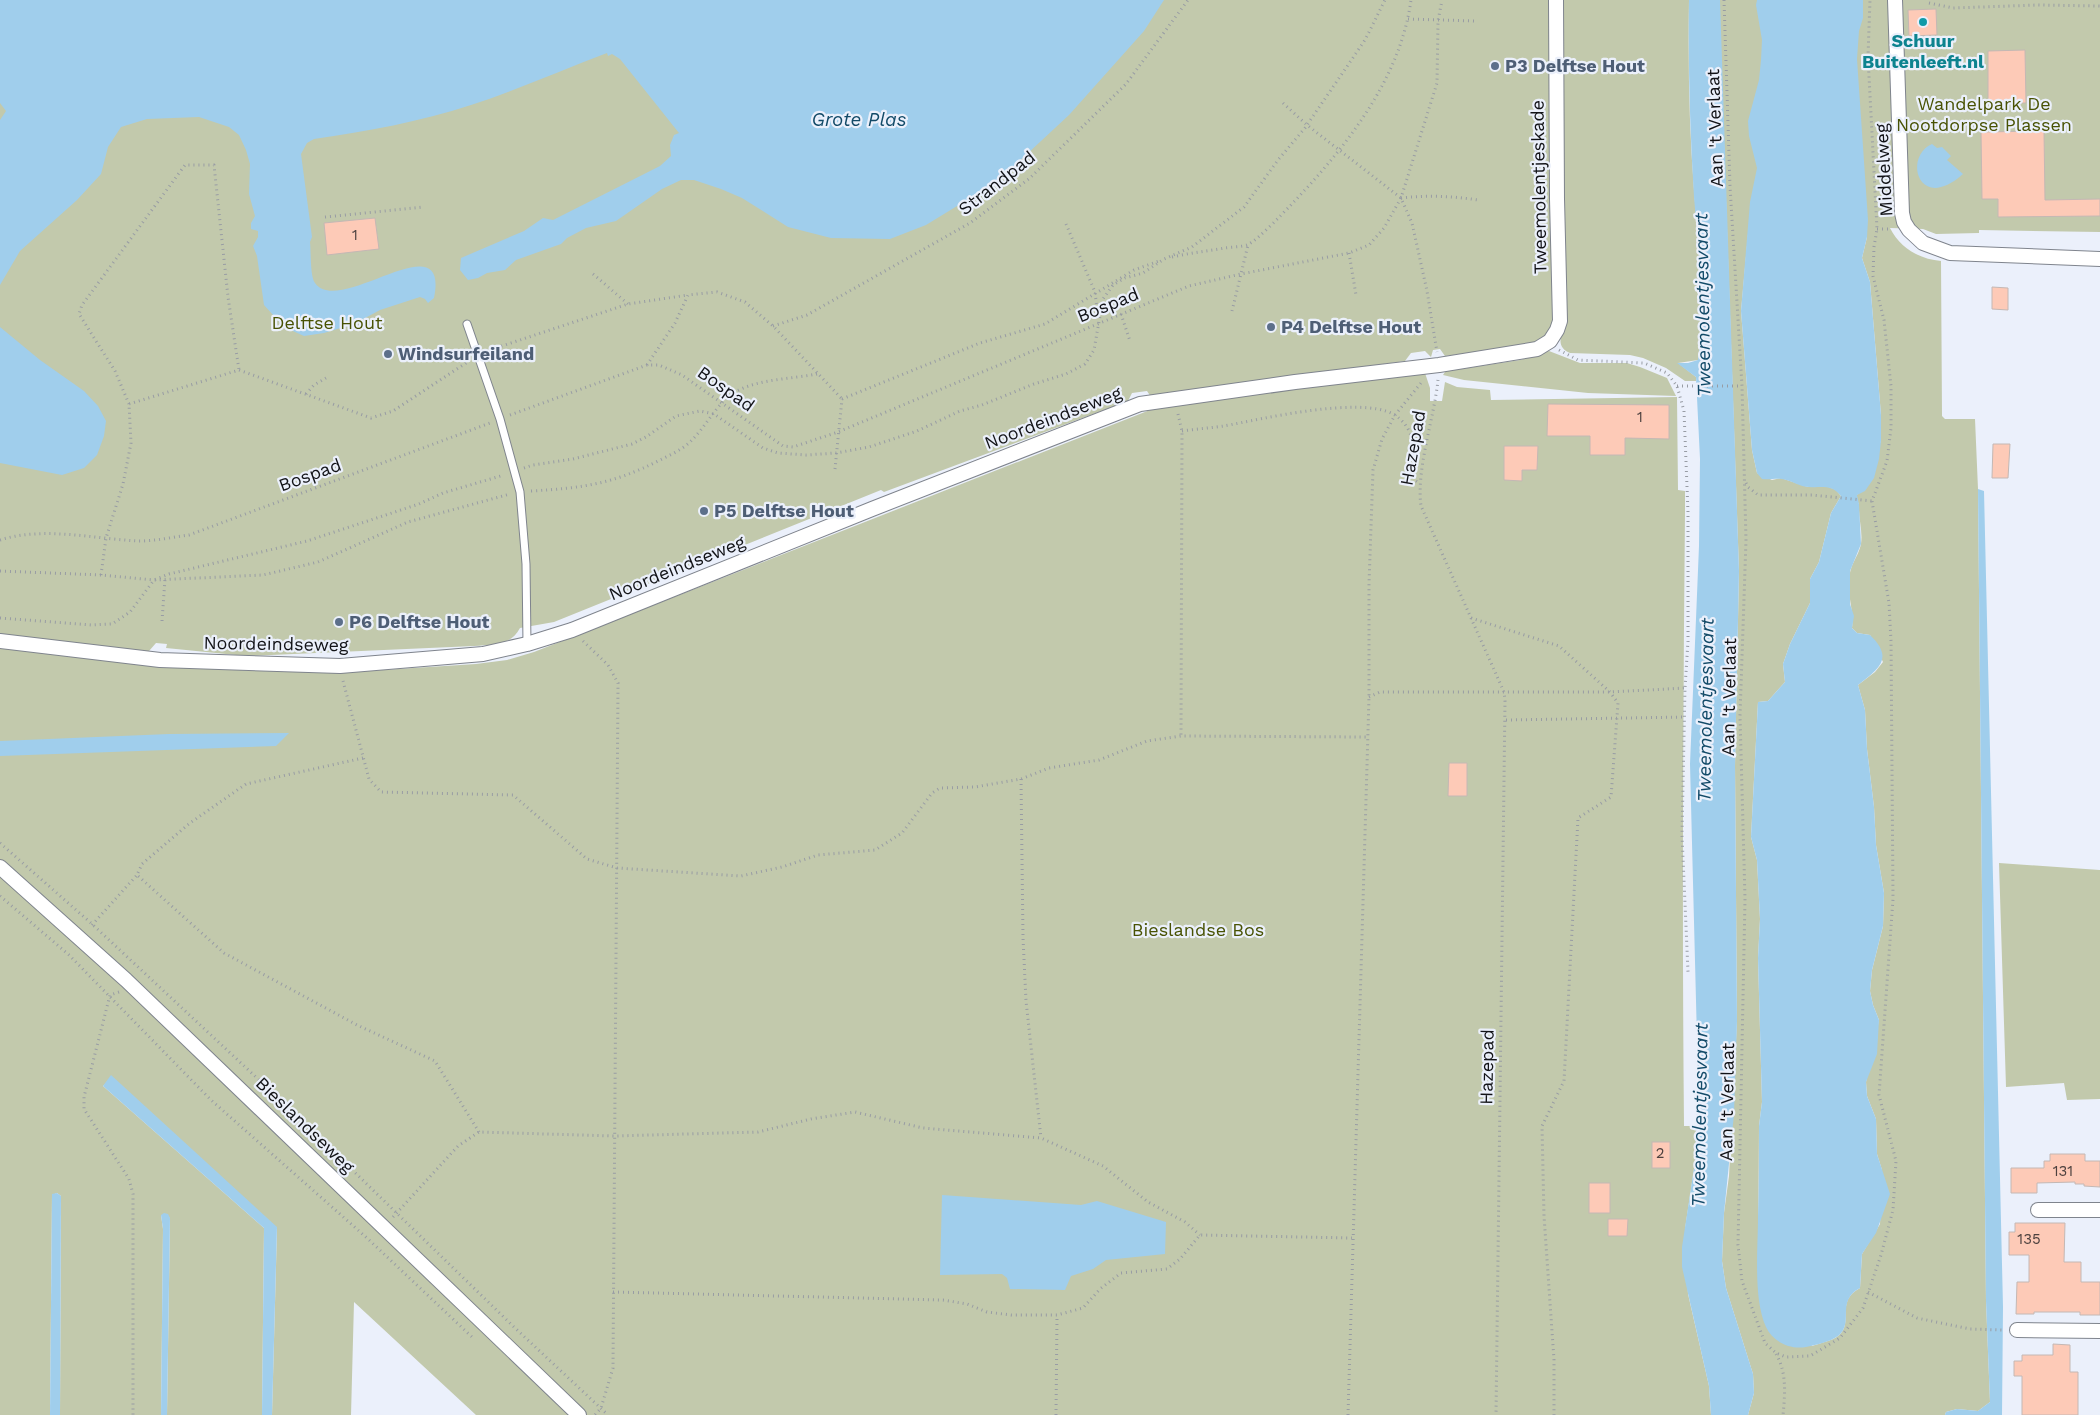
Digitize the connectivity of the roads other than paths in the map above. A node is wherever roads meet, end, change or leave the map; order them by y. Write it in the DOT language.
graph roads {
  1 [pos="1556,0"];
  2 [pos="1895,0"];
  3 [pos="2100,258"];
  4 [pos="467,324"];
  5 [pos="1550,341"];
  6 [pos="0,641"];
  7 [pos="527,644"];
  8 [pos="0,866"];
  9 [pos="2038,1210"];
  10 [pos="2100,1210"];
  11 [pos="2016,1330"];
  12 [pos="2100,1331"];
  13 [pos="579,1415"];
  1 -- 5 [label="street, Tweemolentjeskade"];
  2 -- 3 [label="street, Middelweg"];
  4 -- 7 [label="lane"];
  5 -- 7 [label="street, Noordeindseweg"];
  6 -- 7 [label="street, Noordeindseweg"];
  8 -- 13 [label="street, Bieslandseweg"];
  9 -- 10 [label="street"];
  11 -- 12 [label="street"];
}
